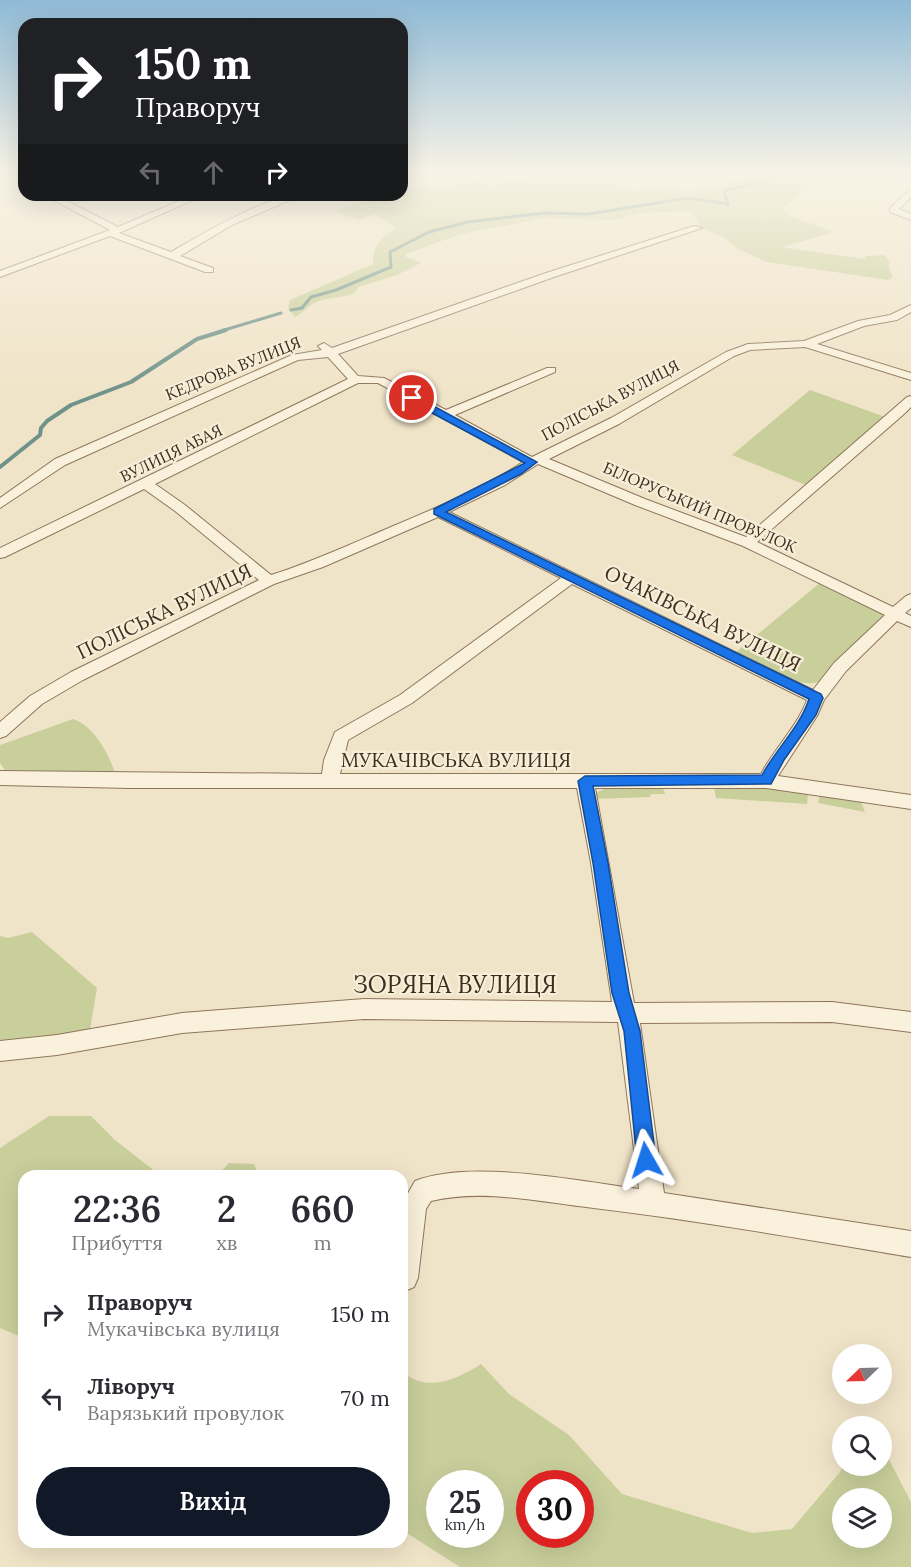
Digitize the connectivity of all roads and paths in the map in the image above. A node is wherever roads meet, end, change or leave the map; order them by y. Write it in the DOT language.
graph roads {
  1 [pos="73,247"];
  2 [pos="151,247"];
  3 [pos="188,247"];
  4 [pos="637,247"];
  5 [pos="172,256"];
  6 [pos="210,270"];
  7 [pos="0,274"];
  8 [pos="911,308"];
  9 [pos="806,344"];
  10 [pos="326,349"];
  11 [pos="551,370"];
  12 [pos="911,377"];
  13 [pos="355,379"];
  14 [pos="911,400"];
  15 [pos="443,416"];
  16 [pos="535,461"];
  17 [pos="146,484"];
  18 [pos="0,504"];
  19 [pos="438,512"];
  20 [pos="748,543"];
  21 [pos="0,554"];
  22 [pos="572,578"];
  23 [pos="269,581"];
  24 [pos="911,598"];
  25 [pos="903,618"];
  26 [pos="816,698"];
  27 [pos="0,732"];
  28 [pos="0,778"];
  29 [pos="330,781"];
  30 [pos="585,781"];
  31 [pos="766,781"];
  32 [pos="911,802"];
  33 [pos="627,1013"];
  34 [pos="911,1022"];
  35 [pos="0,1051"];
  36 [pos="652,1203"];
  37 [pos="911,1244"];
  38 [pos="408,1254"];
  1 -- 7 [label="street"];
  2 -- 5 [label="street"];
  3 -- 5 [label="street"];
  4 -- 10 [label="street, КЕДРОВА ВУЛИЦЯ"];
  5 -- 6 [label="street"];
  8 -- 9 [label="street"];
  9 -- 12 [label="street, ПОЛІСЬКА ВУЛИЦЯ"];
  9 -- 16 [label="street, ПОЛІСЬКА ВУЛИЦЯ"];
  10 -- 13 [label="street"];
  10 -- 18 [label="street, КЕДРОВА ВУЛИЦЯ"];
  11 -- 15 [label="street"];
  13 -- 15 [label="street, БІЛОРУСЬКИЙ ПРОВУЛОК"];
  13 -- 17 [label="street, ВУЛИЦЯ АБАЯ"];
  14 -- 20 [label="street"];
  15 -- 16 [label="street, БІЛОРУСЬКИЙ ПРОВУЛОК"];
  16 -- 19 [label="street, ПОЛІСЬКА ВУЛИЦЯ"];
  16 -- 20 [label="street, БІЛОРУСЬКИЙ ПРОВУЛОК"];
  17 -- 21 [label="street, ВУЛИЦЯ АБАЯ"];
  17 -- 23 [label="street, ПОЛІСЬКА ВУЛИЦЯ"];
  19 -- 22 [label="street, ОЧАКІВСЬКА ВУЛИЦЯ"];
  19 -- 23 [label="street, ПОЛІСЬКА ВУЛИЦЯ"];
  20 -- 25 [label="street, БІЛОРУСЬКИЙ ПРОВУЛОК"];
  22 -- 26 [label="street, ОЧАКІВСЬКА ВУЛИЦЯ"];
  22 -- 29 [label="street"];
  23 -- 27 [label="street, ПОЛІСЬКА ВУЛИЦЯ"];
  24 -- 25 [label="street"];
  25 -- 26 [label="street"];
  26 -- 31 [label="street"];
  28 -- 29 [label="street, МУКАЧІВСЬКА ВУЛИЦЯ"];
  29 -- 30 [label="street, МУКАЧІВСЬКА ВУЛИЦЯ"];
  30 -- 31 [label="street, МУКАЧІВСЬКА ВУЛИЦЯ"];
  30 -- 33 [label="street"];
  31 -- 32 [label="street, МУКАЧІВСЬКА ВУЛИЦЯ"];
  33 -- 34 [label="street, ЗОРЯНА ВУЛИЦЯ"];
  33 -- 35 [label="street, ЗОРЯНА ВУЛИЦЯ"];
  33 -- 36 [label="street"];
  36 -- 37 [label="street"];
  36 -- 38 [label="street"];
}
